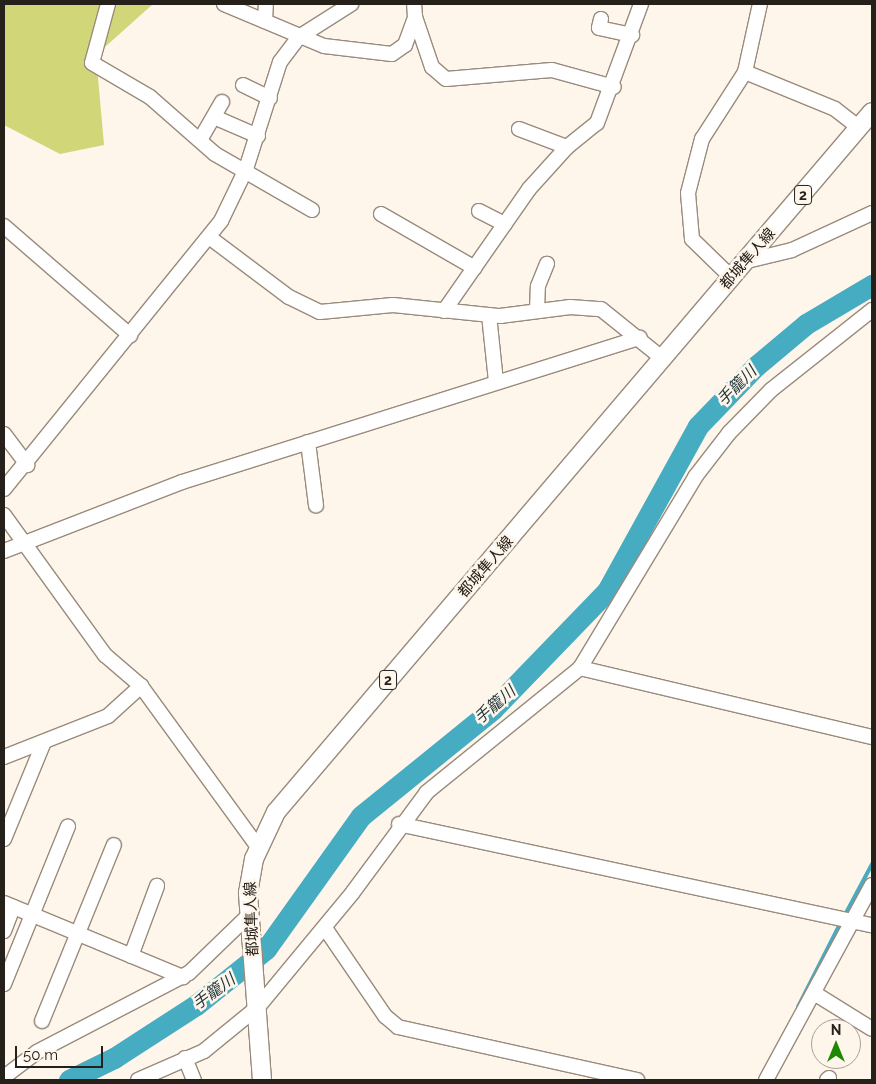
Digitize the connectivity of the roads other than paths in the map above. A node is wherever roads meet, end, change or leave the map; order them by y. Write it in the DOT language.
graph roads {
  1 [pos="108,4"];
  2 [pos="224,4"];
  3 [pos="266,4"];
  4 [pos="351,4"];
  5 [pos="641,4"];
  6 [pos="760,4"];
  7 [pos="414,10"];
  8 [pos="601,19"];
  9 [pos="265,21"];
  10 [pos="632,35"];
  11 [pos="299,37"];
  12 [pos="745,72"];
  13 [pos="243,85"];
  14 [pos="614,87"];
  15 [pos="270,98"];
  16 [pos="222,102"];
  17 [pos="872,112"];
  18 [pos="214,117"];
  19 [pos="859,128"];
  20 [pos="520,129"];
  21 [pos="258,136"];
  22 [pos="200,140"];
  23 [pos="567,147"];
  24 [pos="246,169"];
  25 [pos="312,210"];
  26 [pos="479,211"];
  27 [pos="872,213"];
  28 [pos="381,214"];
  29 [pos="505,224"];
  30 [pos="4,226"];
  31 [pos="209,237"];
  32 [pos="748,261"];
  33 [pos="547,264"];
  34 [pos="475,268"];
  35 [pos="732,278"];
  36 [pos="872,310"];
  37 [pos="444,311"];
  38 [pos="537,311"];
  39 [pos="489,315"];
  40 [pos="130,335"];
  41 [pos="640,338"];
  42 [pos="662,358"];
  43 [pos="496,382"];
  44 [pos="4,434"];
  45 [pos="308,442"];
  46 [pos="28,465"];
  47 [pos="4,489"];
  48 [pos="316,505"];
  49 [pos="4,515"];
  50 [pos="23,543"];
  51 [pos="4,551"];
  52 [pos="580,668"];
  53 [pos="141,686"];
  54 [pos="872,737"];
  55 [pos="44,742"];
  56 [pos="4,756"];
  57 [pos="399,824"];
  58 [pos="68,826"];
  59 [pos="4,839"];
  60 [pos="114,845"];
  61 [pos="258,847"];
  62 [pos="872,885"];
  63 [pos="156,886"];
  64 [pos="8,905"];
  65 [pos="32,915"];
  66 [pos="855,918"];
  67 [pos="249,919"];
  68 [pos="872,925"];
  69 [pos="325,928"];
  70 [pos="4,931"];
  71 [pos="78,934"];
  72 [pos="131,956"];
  73 [pos="183,977"];
  74 [pos="4,984"];
  75 [pos="814,993"];
  76 [pos="258,1008"];
  77 [pos="42,1021"];
  78 [pos="872,1029"];
  79 [pos="185,1058"];
  80 [pos="5,1073"];
  81 [pos="138,1080"];
  82 [pos="194,1080"];
  83 [pos="262,1080"];
  84 [pos="637,1080"];
  85 [pos="766,1080"];
  1 -- 22 [label="street"];
  2 -- 9 [label="street"];
  3 -- 9 [label="street"];
  4 -- 11 [label="street"];
  5 -- 10 [label="street"];
  6 -- 12 [label="street"];
  7 -- 11 [label="street"];
  7 -- 14 [label="street"];
  8 -- 10 [label="street"];
  9 -- 11 [label="street"];
  10 -- 14 [label="street"];
  11 -- 15 [label="street"];
  12 -- 19 [label="street"];
  12 -- 35 [label="street"];
  13 -- 15 [label="street"];
  14 -- 23 [label="street"];
  15 -- 21 [label="street"];
  16 -- 18 [label="street"];
  17 -- 19 [label="main road, 都城隼人線 / 2"];
  18 -- 21 [label="street"];
  18 -- 22 [label="street"];
  19 -- 32 [label="main road, 都城隼人線 / 2"];
  20 -- 23 [label="street"];
  21 -- 24 [label="street"];
  22 -- 24 [label="street"];
  23 -- 29 [label="street"];
  24 -- 25 [label="street"];
  24 -- 31 [label="street"];
  26 -- 29 [label="street"];
  27 -- 32 [label="street"];
  28 -- 34 [label="street"];
  29 -- 34 [label="street"];
  30 -- 40 [label="street"];
  31 -- 37 [label="street"];
  31 -- 40 [label="street"];
  32 -- 35 [label="main road, 都城隼人線 / 2"];
  33 -- 38 [label="street"];
  34 -- 37 [label="street"];
  35 -- 42 [label="main road, 都城隼人線 / 2"];
  36 -- 52 [label="street"];
  37 -- 39 [label="street"];
  38 -- 39 [label="street"];
  38 -- 41 [label="street"];
  39 -- 43 [label="street"];
  40 -- 46 [label="street"];
  41 -- 42 [label="street"];
  41 -- 43 [label="street"];
  42 -- 61 [label="main road, 都城隼人線 / 2"];
  43 -- 45 [label="street"];
  44 -- 46 [label="street"];
  45 -- 48 [label="street"];
  45 -- 50 [label="street"];
  46 -- 47 [label="street"];
  49 -- 50 [label="street"];
  50 -- 51 [label="street"];
  50 -- 53 [label="street"];
  52 -- 54 [label="street"];
  52 -- 57 [label="street"];
  53 -- 55 [label="street"];
  53 -- 61 [label="street"];
  55 -- 56 [label="street"];
  55 -- 59 [label="street"];
  57 -- 66 [label="street"];
  57 -- 69 [label="street"];
  58 -- 65 [label="street"];
  60 -- 71 [label="street"];
  61 -- 67 [label="main road, 都城隼人線 / 2"];
  62 -- 66 [label="street"];
  63 -- 72 [label="street"];
  64 -- 65 [label="street"];
  64 -- 70 [label="street"];
  65 -- 71 [label="street"];
  65 -- 74 [label="street"];
  66 -- 68 [label="street"];
  66 -- 75 [label="street"];
  67 -- 73 [label="street"];
  67 -- 76 [label="main road, 都城隼人線 / 2"];
  69 -- 76 [label="street"];
  69 -- 84 [label="street"];
  71 -- 72 [label="street"];
  71 -- 77 [label="street"];
  72 -- 73 [label="street"];
  73 -- 80 [label="street"];
  75 -- 78 [label="street"];
  75 -- 85 [label="street"];
  76 -- 79 [label="street"];
  76 -- 83 [label="main road, 都城隼人線 / 2"];
  79 -- 81 [label="street"];
  79 -- 82 [label="street"];
}
